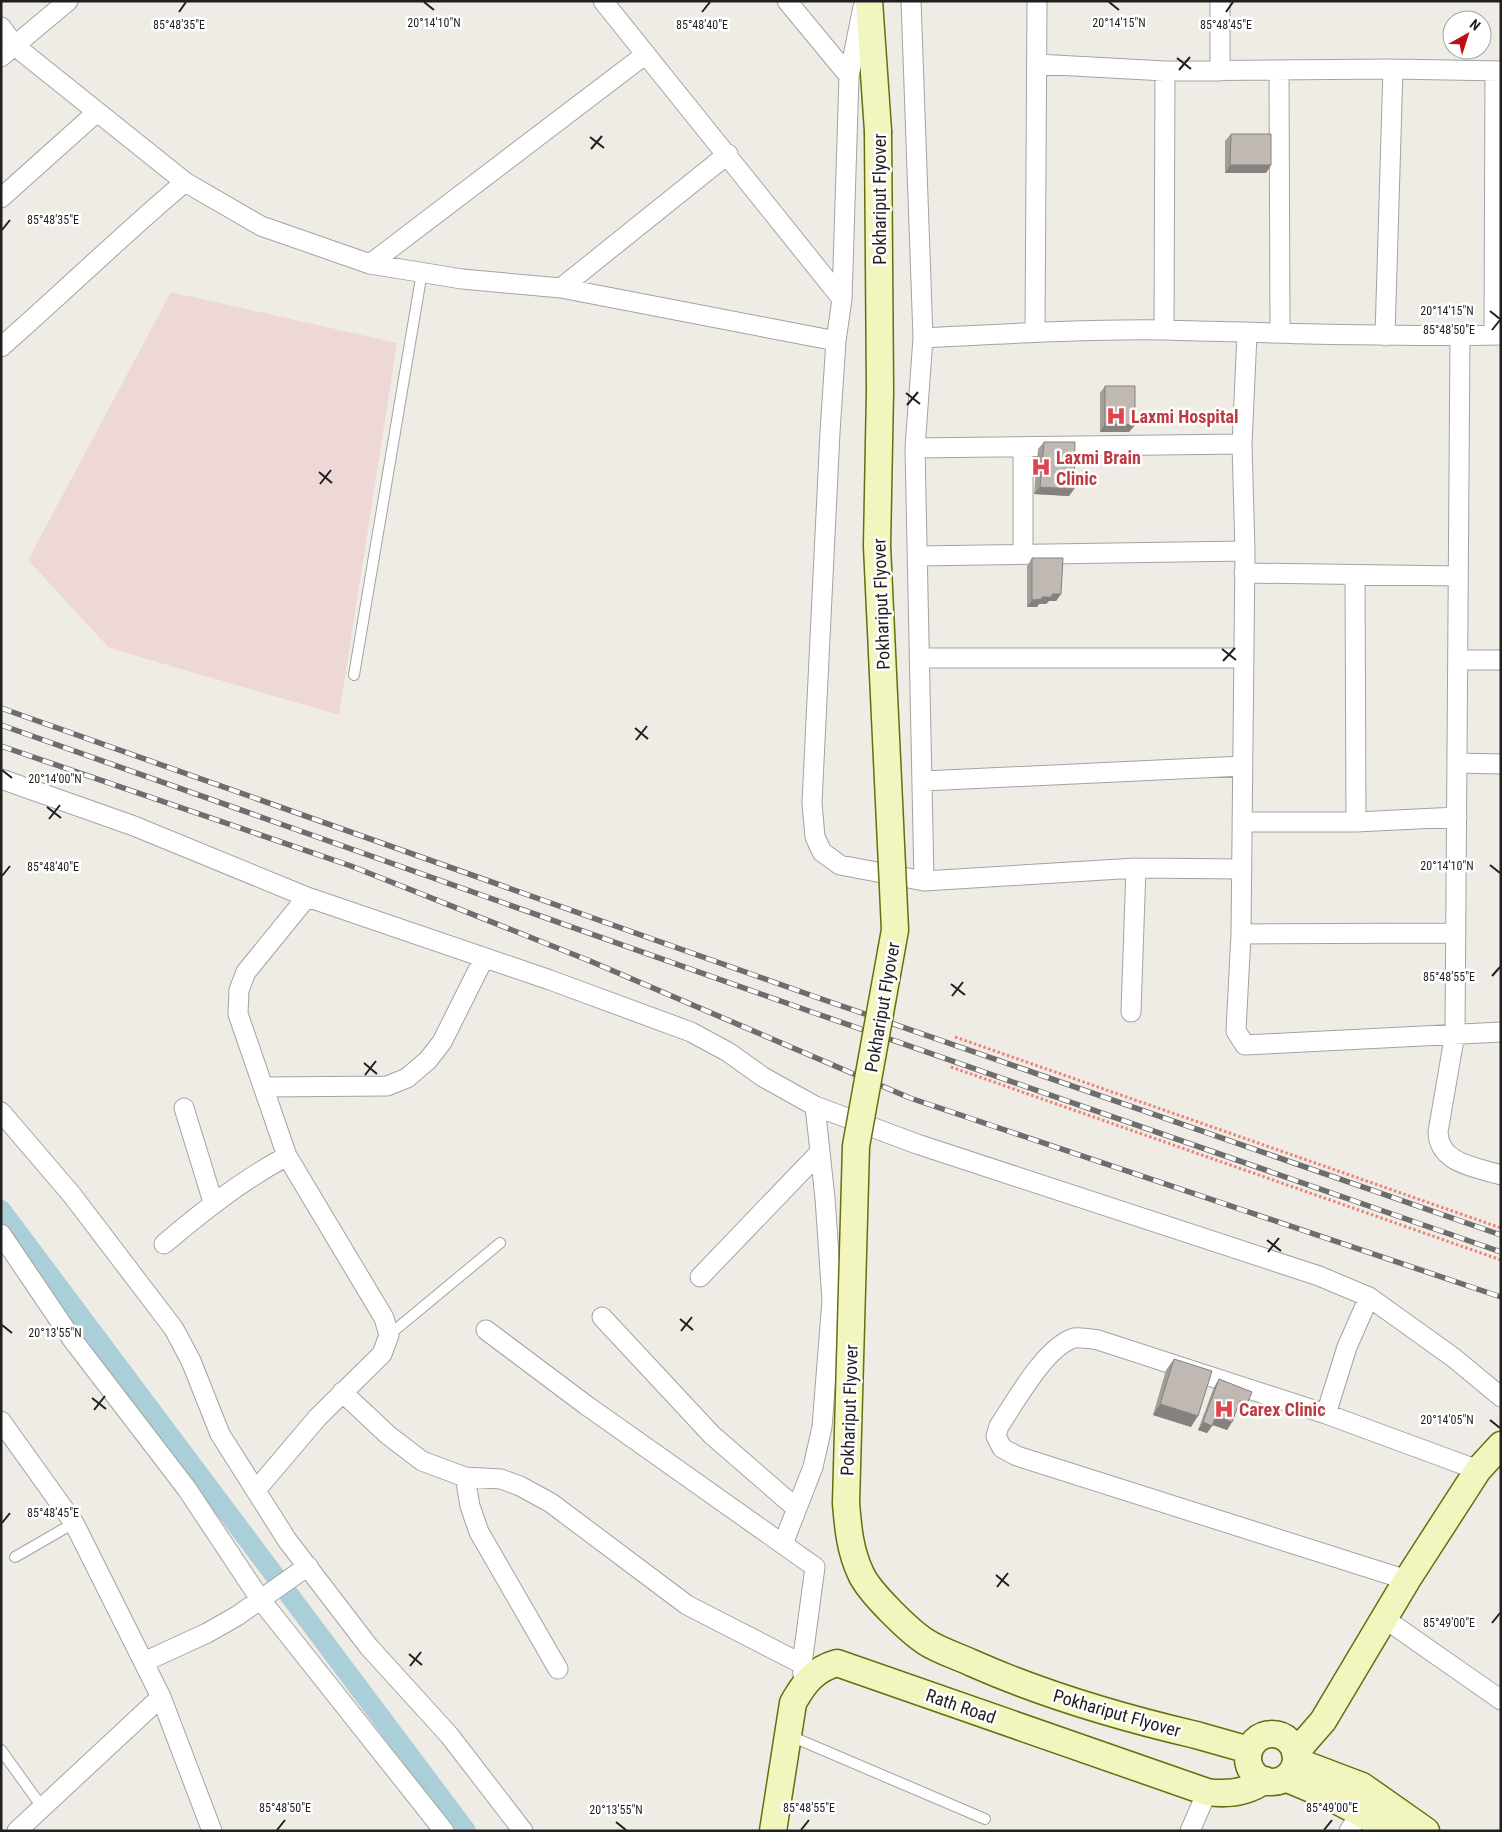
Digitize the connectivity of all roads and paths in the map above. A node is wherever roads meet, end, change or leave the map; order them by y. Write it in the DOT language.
graph roads {
  1 [pos="68,1"];
  2 [pos="603,1"];
  3 [pos="787,1"];
  4 [pos="864,1"];
  5 [pos="869,1"];
  6 [pos="911,1"];
  7 [pos="1037,1"];
  8 [pos="1220,1"];
  9 [pos="1,27"];
  10 [pos="8,51"];
  11 [pos="646,54"];
  12 [pos="1037,64"];
  13 [pos="1393,69"];
  14 [pos="1279,70"];
  15 [pos="1166,71"];
  16 [pos="1220,71"];
  17 [pos="1498,71"];
  18 [pos="849,76"];
  19 [pos="97,112"];
  20 [pos="728,154"];
  21 [pos="185,182"];
  22 [pos="1,198"];
  23 [pos="370,264"];
  24 [pos="422,272"];
  25 [pos="561,288"];
  26 [pos="842,299"];
  27 [pos="1164,330"];
  28 [pos="1035,332"];
  29 [pos="1280,333"];
  30 [pos="1246,334"];
  31 [pos="1460,335"];
  32 [pos="1498,335"];
  33 [pos="1385,336"];
  34 [pos="923,338"];
  35 [pos="836,340"];
  36 [pos="1,347"];
  37 [pos="1242,444"];
  38 [pos="1023,447"];
  39 [pos="915,448"];
  40 [pos="1245,551"];
  41 [pos="1023,553"];
  42 [pos="917,556"];
  43 [pos="1244,573"];
  44 [pos="1356,576"];
  45 [pos="1458,576"];
  46 [pos="919,658"];
  47 [pos="1244,658"];
  48 [pos="1458,660"];
  49 [pos="1501,660"];
  50 [pos="354,675"];
  51 [pos="1457,763"];
  52 [pos="1501,764"];
  53 [pos="1243,766"];
  54 [pos="1,779"];
  55 [pos="924,781"];
  56 [pos="1456,817"];
  57 [pos="1242,822"];
  58 [pos="1356,822"];
  59 [pos="1136,868"];
  60 [pos="1242,869"];
  61 [pos="924,880"];
  62 [pos="307,897"];
  63 [pos="1456,932"];
  64 [pos="1241,934"];
  65 [pos="484,958"];
  66 [pos="1131,1012"];
  67 [pos="1455,1032"];
  68 [pos="1501,1032"];
  69 [pos="955,1037"];
  70 [pos="951,1067"];
  71 [pos="264,1087"];
  72 [pos="814,1106"];
  73 [pos="184,1108"];
  74 [pos="1,1112"];
  75 [pos="820,1152"];
  76 [pos="287,1156"];
  77 [pos="1501,1175"];
  78 [pos="213,1202"];
  79 [pos="1501,1228"];
  80 [pos="1,1234"];
  81 [pos="500,1243"];
  82 [pos="164,1244"];
  83 [pos="1501,1260"];
  84 [pos="700,1277"];
  85 [pos="1369,1298"];
  86 [pos="602,1317"];
  87 [pos="486,1330"];
  88 [pos="389,1335"];
  89 [pos="342,1392"];
  90 [pos="1501,1397"];
  91 [pos="1326,1414"];
  92 [pos="1,1421"];
  93 [pos="1501,1445"];
  94 [pos="1478,1470"];
  95 [pos="465,1476"];
  96 [pos="256,1490"];
  97 [pos="796,1508"];
  98 [pos="74,1523"];
  99 [pos="783,1544"];
  100 [pos="15,1557"];
  101 [pos="307,1567"];
  102 [pos="1407,1580"];
  103 [pos="260,1598"];
  104 [pos="1385,1619"];
  105 [pos="144,1662"];
  106 [pos="558,1669"];
  107 [pos="803,1674"];
  108 [pos="161,1697"];
  109 [pos="1501,1700"];
  110 [pos="788,1735"];
  111 [pos="1,1750"];
  112 [pos="1250,1750"];
  113 [pos="1285,1768"];
  114 [pos="1207,1792"];
  115 [pos="42,1807"];
  116 [pos="985,1819"];
  117 [pos="1355,1821"];
  118 [pos="17,1831"];
  119 [pos="212,1831"];
  120 [pos="444,1831"];
  121 [pos="523,1831"];
  122 [pos="773,1831"];
  123 [pos="1190,1831"];
  124 [pos="1389,1831"];
  125 [pos="1426,1831"];
  1 -- 10 [label="street"];
  2 -- 11 [label="street"];
  3 -- 18 [label="street"];
  4 -- 18 [label="street"];
  5 -- 112 [label="main road, Pokhariput Flyover, bridge"];
  6 -- 34 [label="street"];
  7 -- 12 [label="street"];
  8 -- 16 [label="street"];
  9 -- 10 [label="street"];
  10 -- 19 [label="street"];
  11 -- 20 [label="street"];
  11 -- 23 [label="street"];
  12 -- 15 [label="street"];
  12 -- 28 [label="street"];
  13 -- 14 [label="street"];
  13 -- 17 [label="street"];
  13 -- 33 [label="street"];
  14 -- 16 [label="street"];
  14 -- 29 [label="street"];
  15 -- 16 [label="street"];
  15 -- 27 [label="street"];
  17 -- 32 [label="street"];
  18 -- 26 [label="street"];
  19 -- 21 [label="street"];
  19 -- 22 [label="street"];
  20 -- 25 [label="street"];
  20 -- 26 [label="street"];
  21 -- 23 [label="street"];
  21 -- 36 [label="street"];
  23 -- 24 [label="street"];
  24 -- 25 [label="street"];
  24 -- 50 [label="lane"];
  25 -- 35 [label="street"];
  26 -- 35 [label="street"];
  27 -- 28 [label="street"];
  27 -- 30 [label="street"];
  28 -- 34 [label="street"];
  29 -- 30 [label="street"];
  29 -- 33 [label="street"];
  30 -- 37 [label="street"];
  31 -- 32 [label="street"];
  31 -- 33 [label="street"];
  31 -- 45 [label="street"];
  34 -- 39 [label="street"];
  35 -- 61 [label="street"];
  37 -- 38 [label="street"];
  37 -- 40 [label="street"];
  38 -- 39 [label="street"];
  38 -- 41 [label="street"];
  39 -- 42 [label="street"];
  40 -- 41 [label="street"];
  40 -- 43 [label="street"];
  41 -- 42 [label="street"];
  42 -- 46 [label="street"];
  43 -- 44 [label="street"];
  43 -- 47 [label="street"];
  44 -- 45 [label="street"];
  44 -- 58 [label="street"];
  45 -- 48 [label="street"];
  46 -- 47 [label="street"];
  46 -- 55 [label="street"];
  47 -- 53 [label="street"];
  48 -- 49 [label="street"];
  48 -- 51 [label="street"];
  51 -- 52 [label="street"];
  51 -- 56 [label="street"];
  53 -- 55 [label="street"];
  53 -- 57 [label="street"];
  54 -- 62 [label="street"];
  55 -- 61 [label="street"];
  56 -- 58 [label="street"];
  56 -- 63 [label="street"];
  57 -- 58 [label="street"];
  57 -- 60 [label="street"];
  59 -- 60 [label="street"];
  59 -- 61 [label="street"];
  59 -- 66 [label="street"];
  60 -- 64 [label="street"];
  62 -- 65 [label="street"];
  62 -- 71 [label="street"];
  63 -- 64 [label="street"];
  63 -- 67 [label="street"];
  64 -- 67 [label="street"];
  65 -- 71 [label="street"];
  65 -- 72 [label="street"];
  67 -- 68 [label="street"];
  67 -- 77 [label="street"];
  69 -- 79 [label="path"];
  70 -- 83 [label="path"];
  71 -- 76 [label="street"];
  72 -- 75 [label="street"];
  72 -- 85 [label="street"];
  73 -- 78 [label="street"];
  74 -- 96 [label="street"];
  75 -- 84 [label="street"];
  75 -- 97 [label="street"];
  76 -- 78 [label="street"];
  76 -- 88 [label="street"];
  78 -- 82 [label="street"];
  80 -- 103 [label="street"];
  81 -- 88 [label="lane"];
  85 -- 90 [label="street"];
  85 -- 91 [label="street"];
  86 -- 97 [label="street"];
  87 -- 99 [label="street"];
  88 -- 89 [label="street"];
  89 -- 95 [label="street"];
  89 -- 96 [label="street"];
  91 -- 94 [label="street"];
  91 -- 102 [label="street"];
  92 -- 98 [label="street"];
  93 -- 94 [label="main road"];
  94 -- 102 [label="main road"];
  95 -- 106 [label="street"];
  95 -- 107 [label="street"];
  96 -- 101 [label="street"];
  97 -- 99 [label="street"];
  98 -- 100 [label="lane"];
  98 -- 105 [label="street"];
  99 -- 107 [label="street"];
  101 -- 103 [label="street"];
  101 -- 121 [label="street"];
  102 -- 104 [label="main road"];
  103 -- 105 [label="street"];
  103 -- 120 [label="street"];
  104 -- 109 [label="street"];
  104 -- 113 [label="main road"];
  105 -- 108 [label="street"];
  107 -- 110 [label="main road, Rath Road"];
  107 -- 114 [label="main road, Rath Road"];
  108 -- 115 [label="street"];
  108 -- 119 [label="street"];
  110 -- 116 [label="lane"];
  110 -- 122 [label="main road, Rath Road"];
  111 -- 115 [label="lane"];
  112 -- 113 [label="main road"];
  112 -- 113 [label="main road"];
  113 -- 114 [label="main road, Rath Road"];
  113 -- 117 [label="main road"];
  113 -- 125 [label="main road"];
  114 -- 123 [label="street"];
  115 -- 118 [label="street"];
  117 -- 124 [label="main road"];
}
